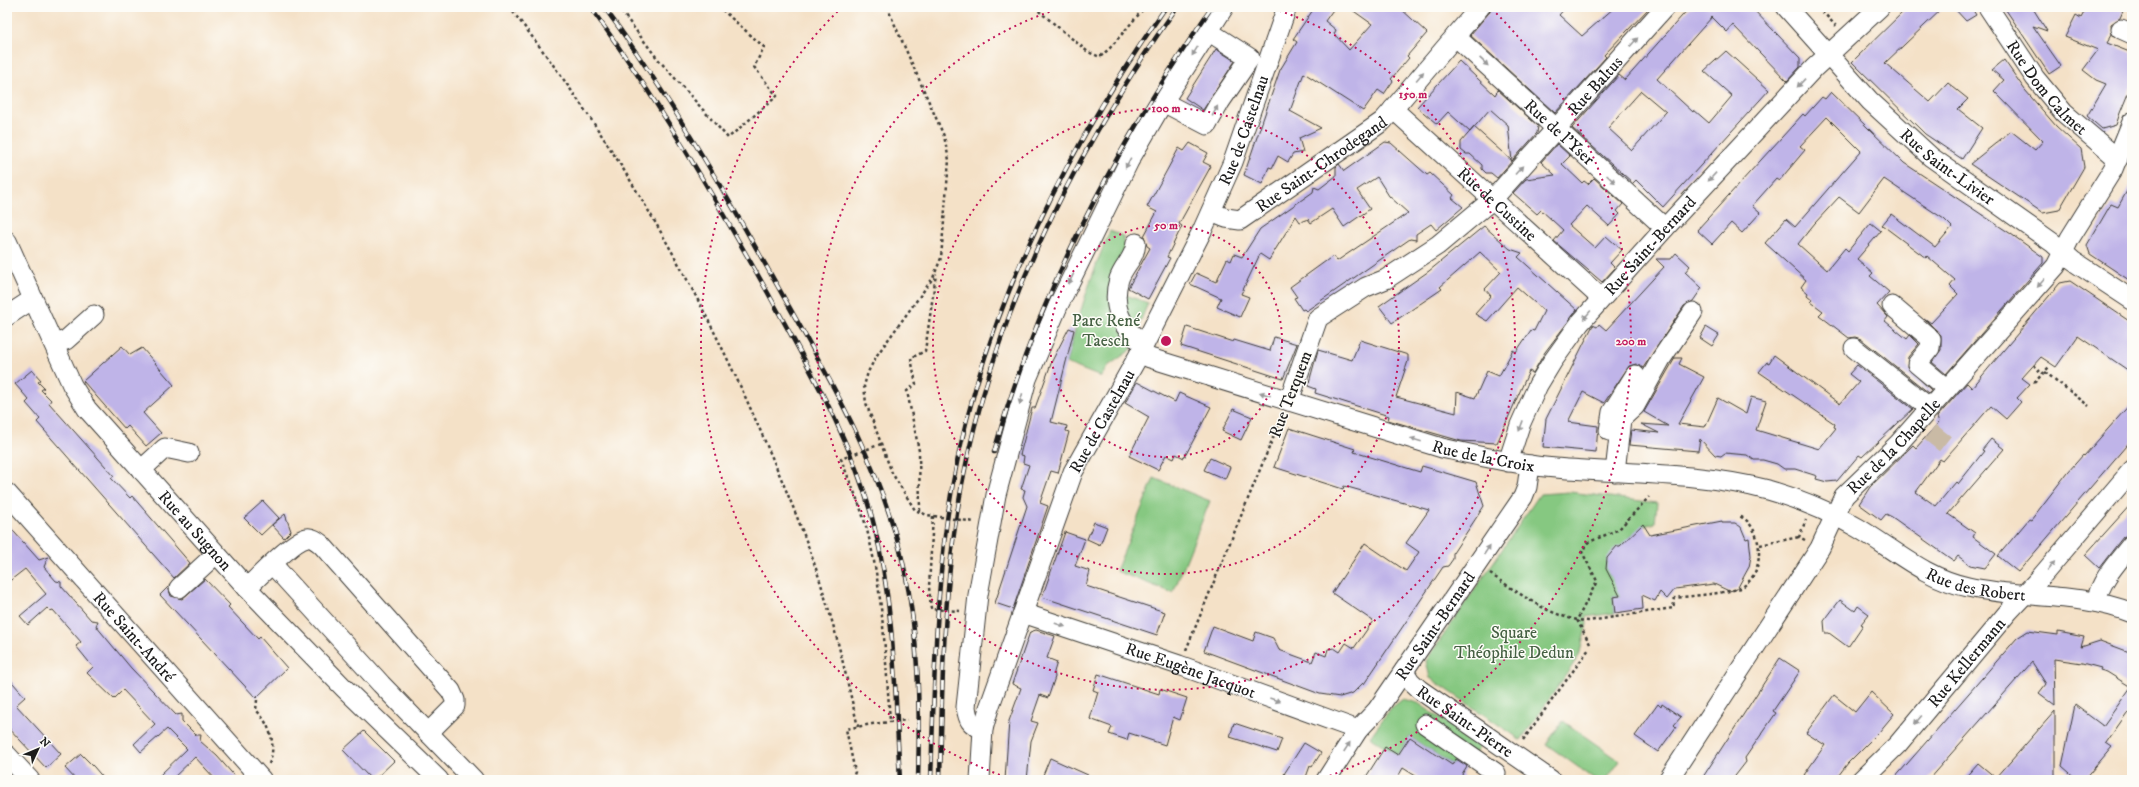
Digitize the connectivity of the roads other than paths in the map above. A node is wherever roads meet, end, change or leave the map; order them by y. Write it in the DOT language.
graph roads {
  1 [pos="1224,7"];
  2 [pos="1287,7"];
  3 [pos="1480,7"];
  4 [pos="1665,7"];
  5 [pos="1786,7"];
  6 [pos="1880,7"];
  7 [pos="1988,7"];
  8 [pos="1208,31"];
  9 [pos="1456,36"];
  10 [pos="1829,55"];
  11 [pos="1163,102"];
  12 [pos="1393,109"];
  13 [pos="2132,122"];
  14 [pos="1555,129"];
  15 [pos="2118,159"];
  16 [pos="1493,199"];
  17 [pos="1211,212"];
  18 [pos="1665,228"];
  19 [pos="7,241"];
  20 [pos="1136,243"];
  21 [pos="2063,252"];
  22 [pos="1601,298"];
  23 [pos="33,299"];
  24 [pos="2132,300"];
  25 [pos="1892,306"];
  26 [pos="1693,312"];
  27 [pos="94,315"];
  28 [pos="7,316"];
  29 [pos="54,344"];
  30 [pos="1142,348"];
  31 [pos="1854,348"];
  32 [pos="1635,375"];
  33 [pos="1947,389"];
  34 [pos="1289,401"];
  35 [pos="1930,408"];
  36 [pos="189,453"];
  37 [pos="1508,462"];
  38 [pos="1530,465"];
  39 [pos="141,470"];
  40 [pos="2132,470"];
  41 [pos="1609,472"];
  42 [pos="7,493"];
  43 [pos="1835,516"];
  44 [pos="2132,544"];
  45 [pos="216,554"];
  46 [pos="272,564"];
  47 [pos="179,588"];
  48 [pos="248,588"];
  49 [pos="2024,594"];
  50 [pos="2096,602"];
  51 [pos="1023,613"];
  52 [pos="2132,613"];
  53 [pos="1404,672"];
  54 [pos="1425,724"];
  55 [pos="983,729"];
  56 [pos="1358,730"];
  57 [pos="428,733"];
  58 [pos="1509,752"];
  59 [pos="7,755"];
  60 [pos="258,775"];
  61 [pos="1494,776"];
  62 [pos="30,780"];
  63 [pos="438,780"];
  64 [pos="474,780"];
  65 [pos="980,780"];
  66 [pos="1326,780"];
  67 [pos="1551,780"];
  68 [pos="1668,780"];
  69 [pos="1861,780"];
  1 -- 8 [label="street"];
  2 -- 17 [label="street, Rue de Castelnau"];
  3 -- 9 [label="street, Rue Saint-Chrodegand"];
  14 -- 4 [label="street, Rue Baltus, one-way"];
  5 -- 10 [label="street, Rue Saint-Livier"];
  6 -- 10 [label="street, Rue Saint-Bernard"];
  7 -- 15 [label="street, Rue Dom Calmet"];
  8 -- 11 [label="street, one-way"];
  11 -- 8 [label="street, one-way"];
  12 -- 9 [label="street, Rue Saint-Chrodegand, one-way"];
  9 -- 14 [label="street, Rue de l'Yser, one-way"];
  10 -- 18 [label="street, Rue Saint-Bernard, one-way"];
  10 -- 21 [label="street, Rue Saint-Livier"];
  11 -- 55 [label="street, one-way"];
  12 -- 16 [label="street, Rue de Custine"];
  12 -- 17 [label="street, Rue Saint-Chrodegand"];
  13 -- 15 [label="street, Rue de la Chapelle"];
  16 -- 14 [label="street, Rue Baltus, one-way"];
  14 -- 18 [label="street, Rue de l'Yser, one-way"];
  15 -- 21 [label="street, Rue de la Chapelle"];
  16 -- 22 [label="street, Rue de Custine"];
  16 -- 34 [label="street, Rue Terquem"];
  17 -- 30 [label="street, Rue de Castelnau"];
  18 -- 22 [label="street, Rue Saint-Bernard"];
  19 -- 23 [label="street, Rue au Sugnon"];
  20 -- 30 [label="street, Rue de la Croix"];
  21 -- 24 [label="street, Rue Saint-Livier"];
  21 -- 33 [label="street, Rue de la Chapelle, one-way"];
  22 -- 37 [label="street, Rue Saint-Bernard, one-way"];
  23 -- 28 [label="street"];
  23 -- 29 [label="street, Rue au Sugnon"];
  25 -- 33 [label="street"];
  26 -- 41 [label="street"];
  27 -- 29 [label="street"];
  29 -- 39 [label="street, Rue au Sugnon"];
  34 -- 30 [label="street, Rue de la Croix, one-way"];
  30 -- 51 [label="street, Rue de Castelnau"];
  31 -- 35 [label="street"];
  32 -- 41 [label="street"];
  33 -- 35 [label="street, Rue de la Chapelle"];
  37 -- 34 [label="street, Rue de la Croix, one-way"];
  35 -- 43 [label="street, Rue de la Chapelle"];
  36 -- 39 [label="street"];
  37 -- 38 [label="street, Rue de la Croix"];
  38 -- 41 [label="street, Rue de la Croix"];
  53 -- 38 [label="street, Rue Saint-Bernard, one-way"];
  39 -- 45 [label="street, Rue au Sugnon"];
  49 -- 40 [label="street, Rue Kellermann, one-way"];
  41 -- 43 [label="street, Rue de la Croix"];
  42 -- 60 [label="street, Rue Saint-André"];
  43 -- 49 [label="street, Rue des Robert"];
  43 -- 68 [label="street, Rue de la Chapelle"];
  44 -- 50 [label="street"];
  45 -- 47 [label="street"];
  45 -- 48 [label="street, Rue au Sugnon"];
  46 -- 48 [label="street"];
  46 -- 57 [label="street"];
  46 -- 57 [label="street"];
  48 -- 63 [label="street, Rue au Sugnon"];
  49 -- 50 [label="street, Rue des Robert"];
  49 -- 69 [label="street, Rue Kellermann, one-way"];
  50 -- 52 [label="street, Rue des Robert"];
  51 -- 55 [label="street, Rue de Castelnau"];
  51 -- 56 [label="street, Rue Eugène Jacquot, one-way"];
  53 -- 56 [label="street, Rue Saint-Bernard"];
  53 -- 58 [label="street, Rue Saint-Pierre"];
  54 -- 61 [label="street"];
  55 -- 65 [label="street, Rue de Castelnau"];
  66 -- 56 [label="street, Rue Saint-Bernard, one-way"];
  57 -- 64 [label="street"];
  58 -- 61 [label="street"];
  58 -- 67 [label="street, Rue Saint-Pierre"];
  59 -- 62 [label="street"];
}
